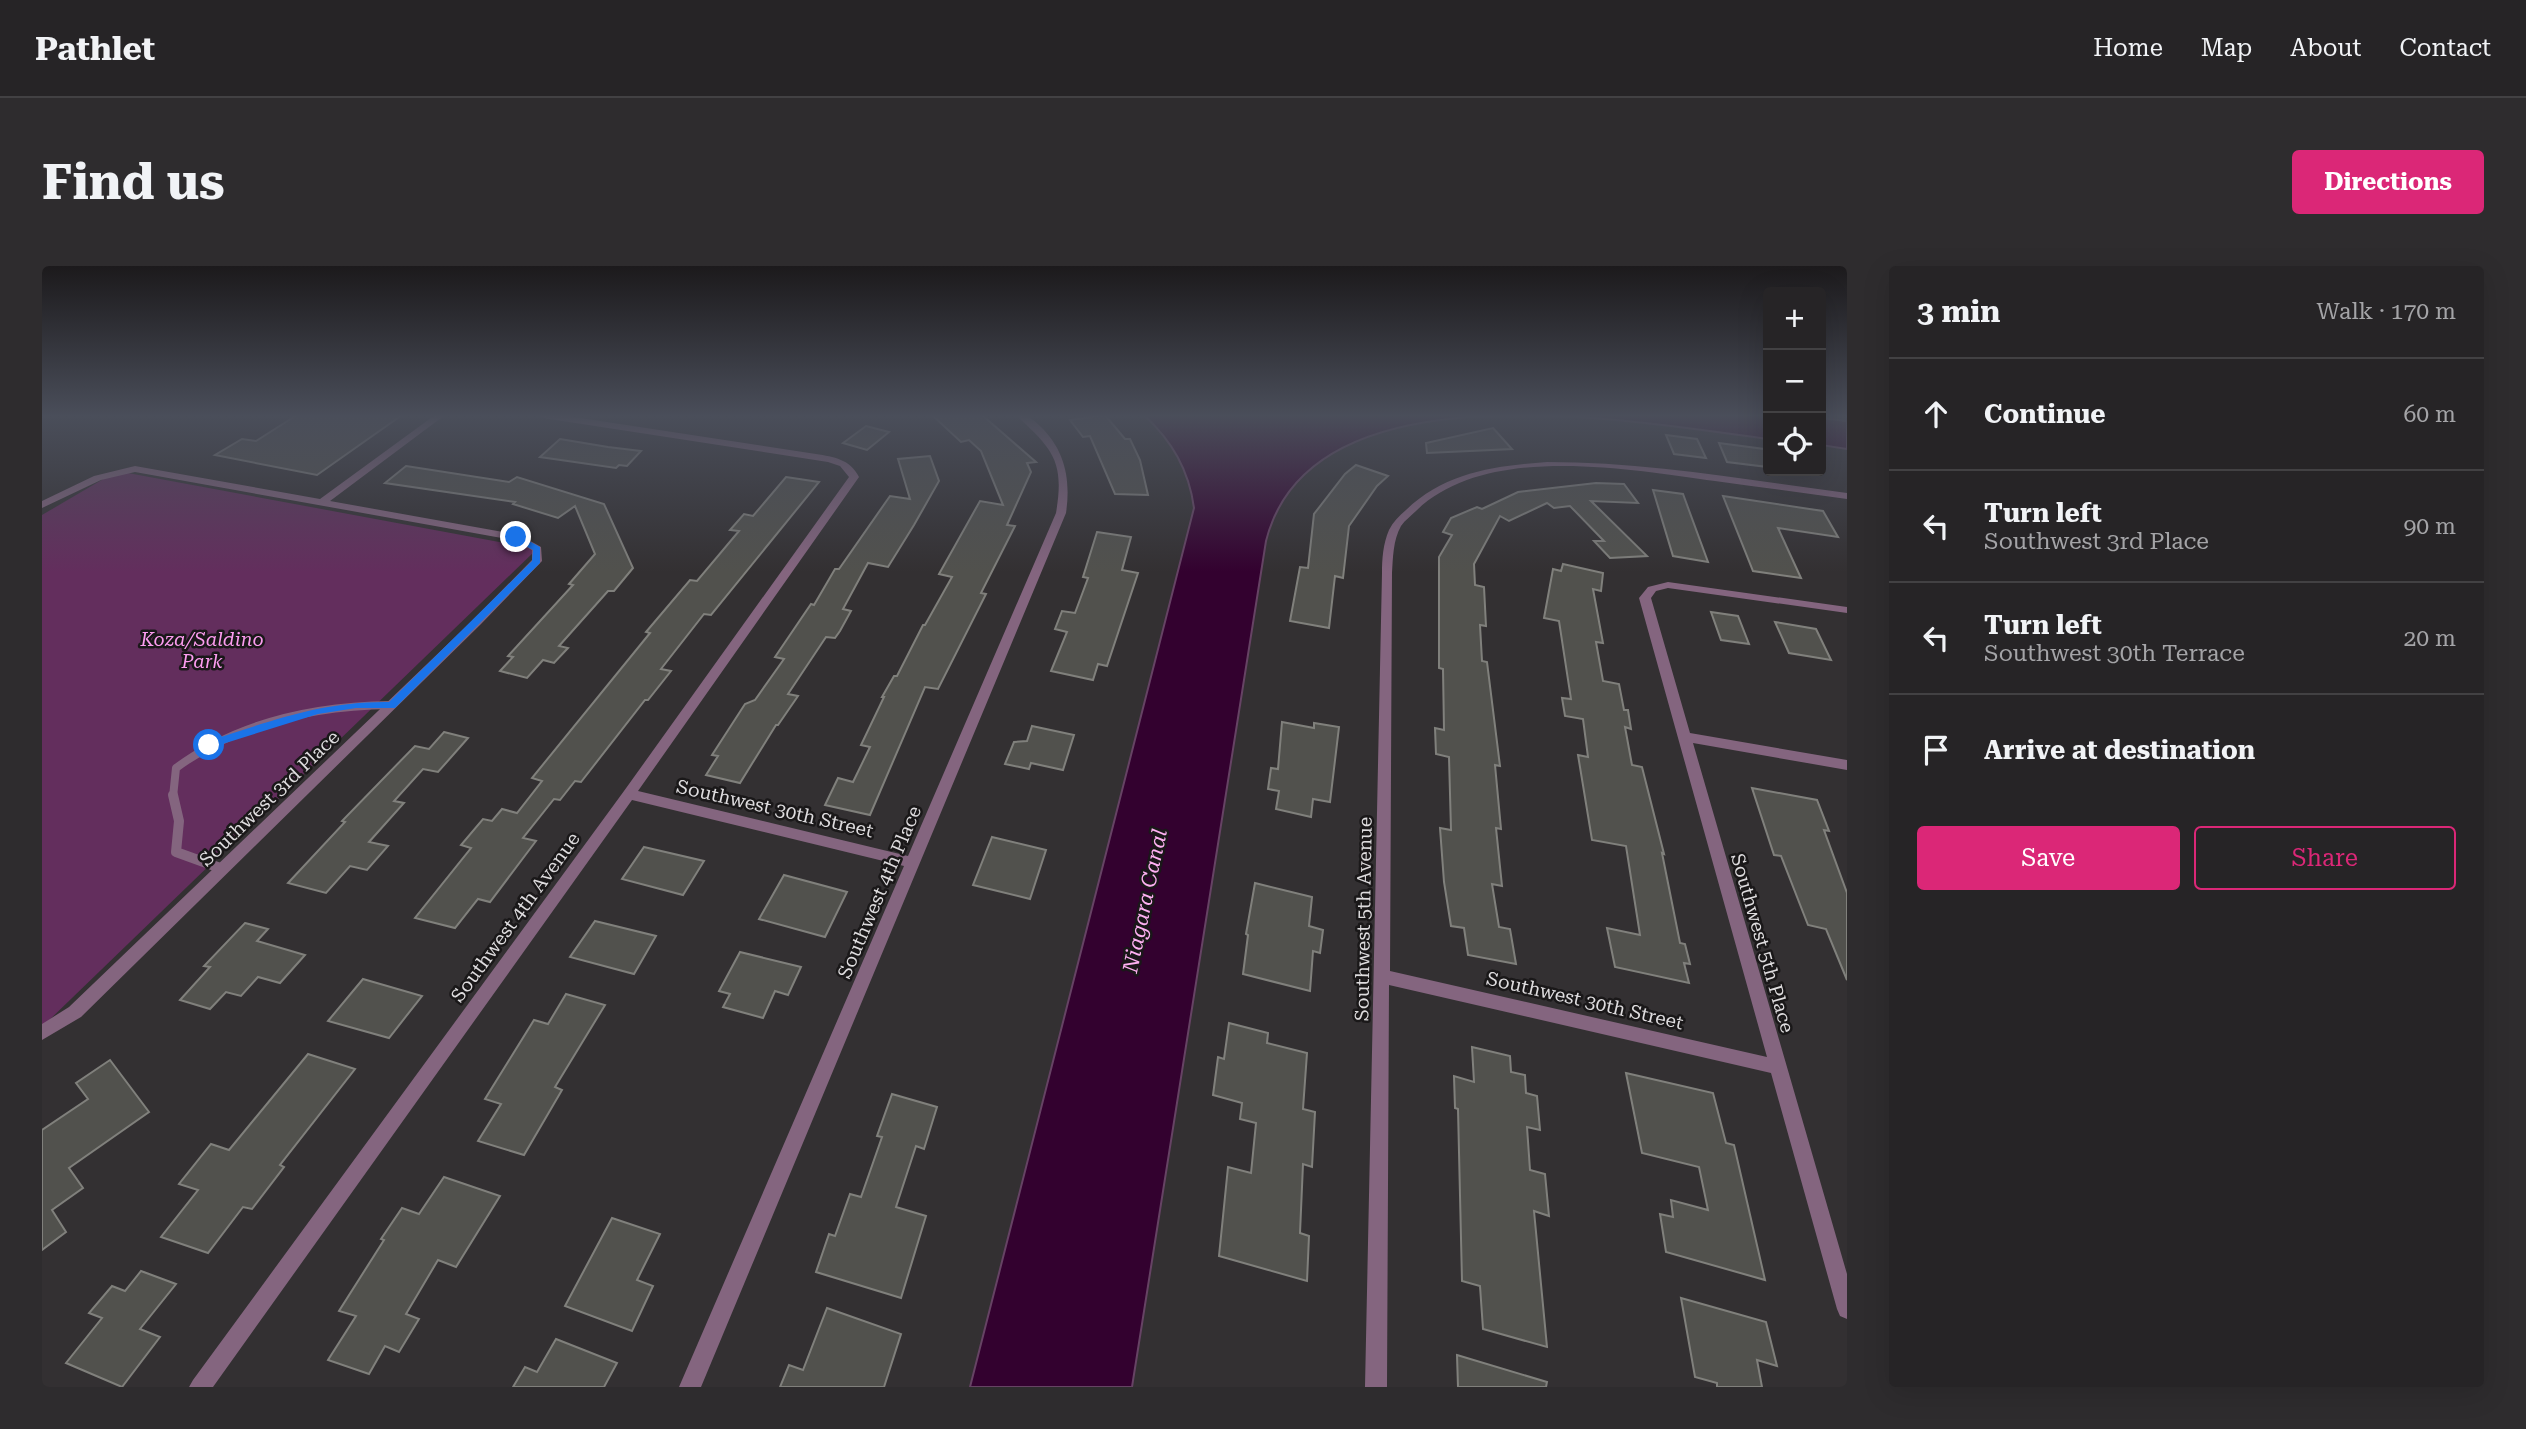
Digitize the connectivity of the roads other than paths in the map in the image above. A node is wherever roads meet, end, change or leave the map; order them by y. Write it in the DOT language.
graph roads {
  1 [pos="370,467"];
  2 [pos="849,467"];
  3 [pos="1062,467"];
  4 [pos="1524,467"];
  5 [pos="1632,467"];
  6 [pos="1847,496"];
  7 [pos="324,501"];
  8 [pos="42,505"];
  9 [pos="1847,610"];
  10 [pos="391,705"];
  11 [pos="1685,737"];
  12 [pos="1847,765"];
  13 [pos="629,794"];
  14 [pos="912,862"];
  15 [pos="223,869"];
  16 [pos="1381,976"];
  17 [pos="42,1033"];
  18 [pos="1779,1067"];
  19 [pos="1847,1309"];
  20 [pos="200,1387"];
  21 [pos="690,1387"];
  22 [pos="1376,1387"];
  1 -- 7 [label="street"];
  2 -- 13 [label="street, Southwest 4th Avenue"];
  3 -- 14 [label="street, Southwest 4th Place"];
  4 -- 16 [label="street, Southwest 5th Avenue"];
  5 -- 6 [label="street, Southwest 5th Avenue"];
  7 -- 8 [label="street"];
  7 -- 10 [label="street, Southwest 3rd Place"];
  9 -- 11 [label="street, Southwest 5th Place"];
  10 -- 15 [label="street, Southwest 3rd Place"];
  10 -- 15 [label="lane"];
  11 -- 12 [label="street"];
  11 -- 18 [label="street, Southwest 5th Place"];
  13 -- 14 [label="street, Southwest 30th Street"];
  13 -- 20 [label="street, Southwest 4th Avenue"];
  14 -- 21 [label="street, Southwest 4th Place"];
  15 -- 17 [label="street, Southwest 3rd Place"];
  16 -- 18 [label="street, Southwest 30th Street"];
  16 -- 22 [label="street, Southwest 5th Avenue"];
  18 -- 19 [label="street, Southwest 5th Place"];
}
